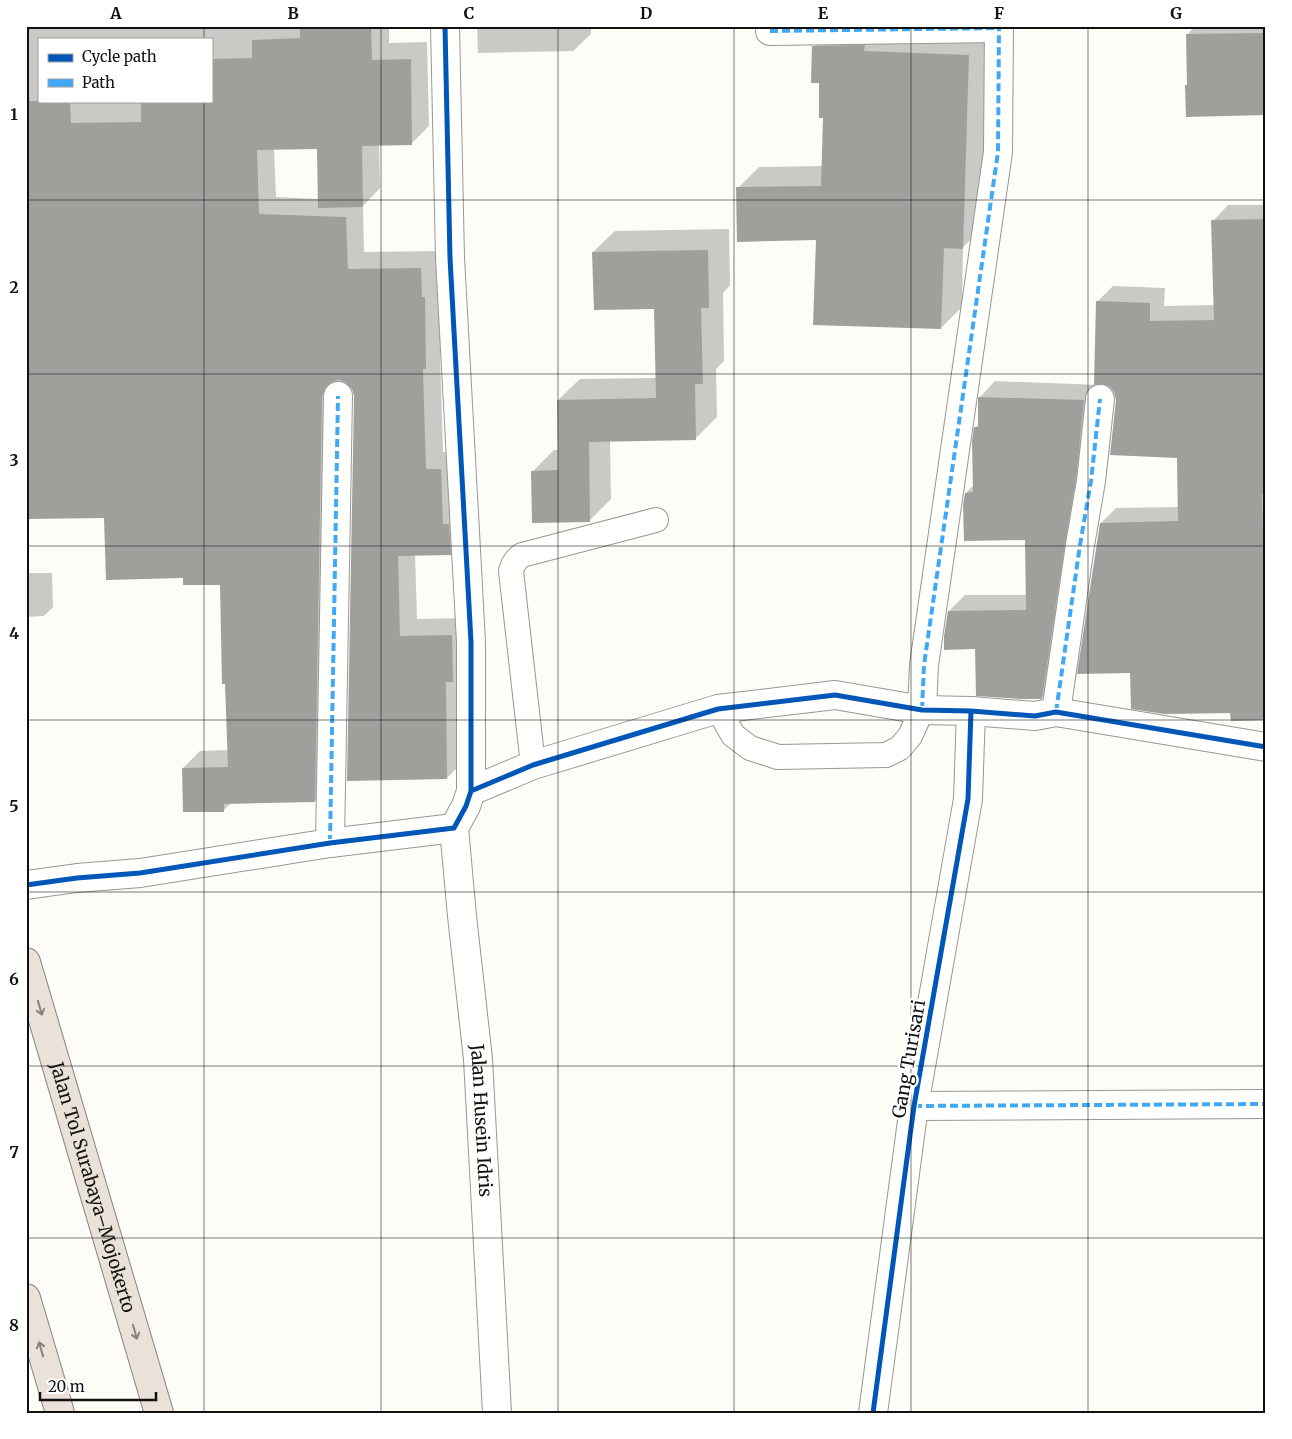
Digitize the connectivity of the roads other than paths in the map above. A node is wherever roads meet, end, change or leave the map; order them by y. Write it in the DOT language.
graph roads {
  1 [pos="445,26"];
  2 [pos="999,27"];
  3 [pos="770,31"];
  4 [pos="338,396"];
  5 [pos="1100,399"];
  6 [pos="656,520"];
  7 [pos="718,709"];
  8 [pos="922,710"];
  9 [pos="971,711"];
  10 [pos="1056,712"];
  11 [pos="1266,747"];
  12 [pos="533,765"];
  13 [pos="471,791"];
  14 [pos="454,828"];
  15 [pos="330,843"];
  16 [pos="26,885"];
  17 [pos="26,962"];
  18 [pos="1266,1104"];
  19 [pos="914,1106"];
  20 [pos="26,1298"];
  21 [pos="60,1413"];
  22 [pos="159,1413"];
  23 [pos="497,1413"];
  24 [pos="874,1413"];
  1 -- 13 [label="street"];
  2 -- 3 [label="street"];
  2 -- 8 [label="street"];
  4 -- 15 [label="street"];
  5 -- 10 [label="street"];
  6 -- 12 [label="lane"];
  7 -- 8 [label="street"];
  7 -- 8 [label="lane"];
  7 -- 12 [label="street"];
  8 -- 9 [label="street"];
  9 -- 10 [label="street"];
  9 -- 19 [label="street, Gang Turisari"];
  10 -- 11 [label="street"];
  12 -- 13 [label="street"];
  13 -- 14 [label="street"];
  14 -- 15 [label="street"];
  14 -- 23 [label="street, Jalan Husein Idris"];
  15 -- 16 [label="street"];
  17 -- 22 [label="highway, Jalan Tol Surabaya–Mojokerto, one-way"];
  18 -- 19 [label="street"];
  19 -- 24 [label="street, Gang Turisari"];
  21 -- 20 [label="highway, one-way"];
}
